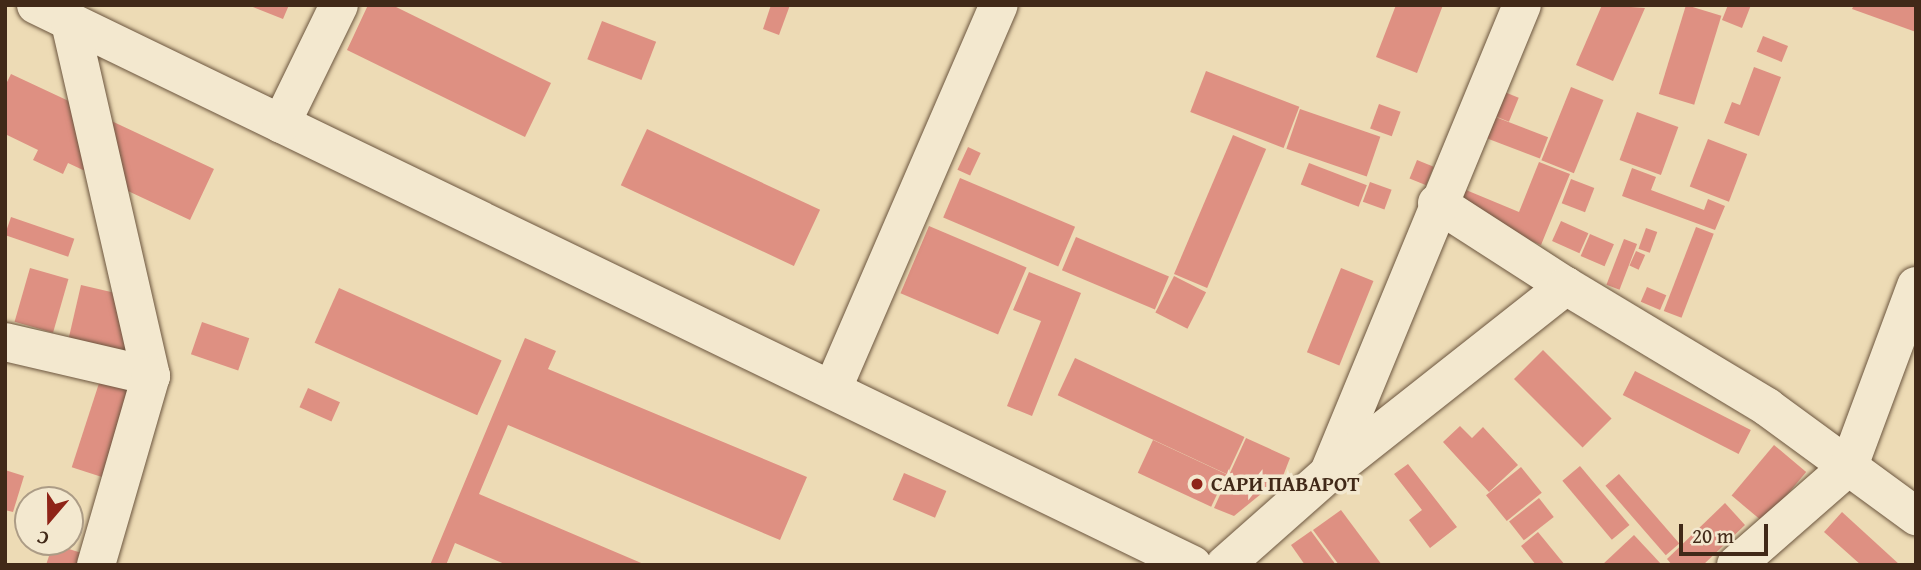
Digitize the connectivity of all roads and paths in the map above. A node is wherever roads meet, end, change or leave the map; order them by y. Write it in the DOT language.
graph roads {
  1 [pos="36,5"];
  2 [pos="339,5"];
  3 [pos="999,5"];
  4 [pos="1522,5"];
  5 [pos="70,22"];
  6 [pos="281,124"];
  7 [pos="1437,203"];
  8 [pos="1566,286"];
  9 [pos="1916,286"];
  10 [pos="5,342"];
  11 [pos="152,376"];
  12 [pos="832,388"];
  13 [pos="1849,467"];
  14 [pos="1329,473"];
  15 [pos="1916,516"];
  16 [pos="96,565"];
  17 [pos="1194,565"];
  18 [pos="1225,565"];
  19 [pos="1736,565"];
  1 -- 5 [label="street"];
  2 -- 6 [label="street"];
  3 -- 12 [label="street"];
  4 -- 7 [label="street"];
  5 -- 6 [label="street"];
  5 -- 11 [label="street"];
  6 -- 12 [label="street"];
  7 -- 8 [label="street"];
  7 -- 14 [label="street"];
  8 -- 13 [label="street"];
  8 -- 14 [label="street"];
  9 -- 13 [label="street"];
  10 -- 11 [label="street"];
  11 -- 16 [label="street"];
  12 -- 17 [label="street"];
  13 -- 15 [label="street"];
  13 -- 19 [label="street"];
  14 -- 18 [label="street"];
}
